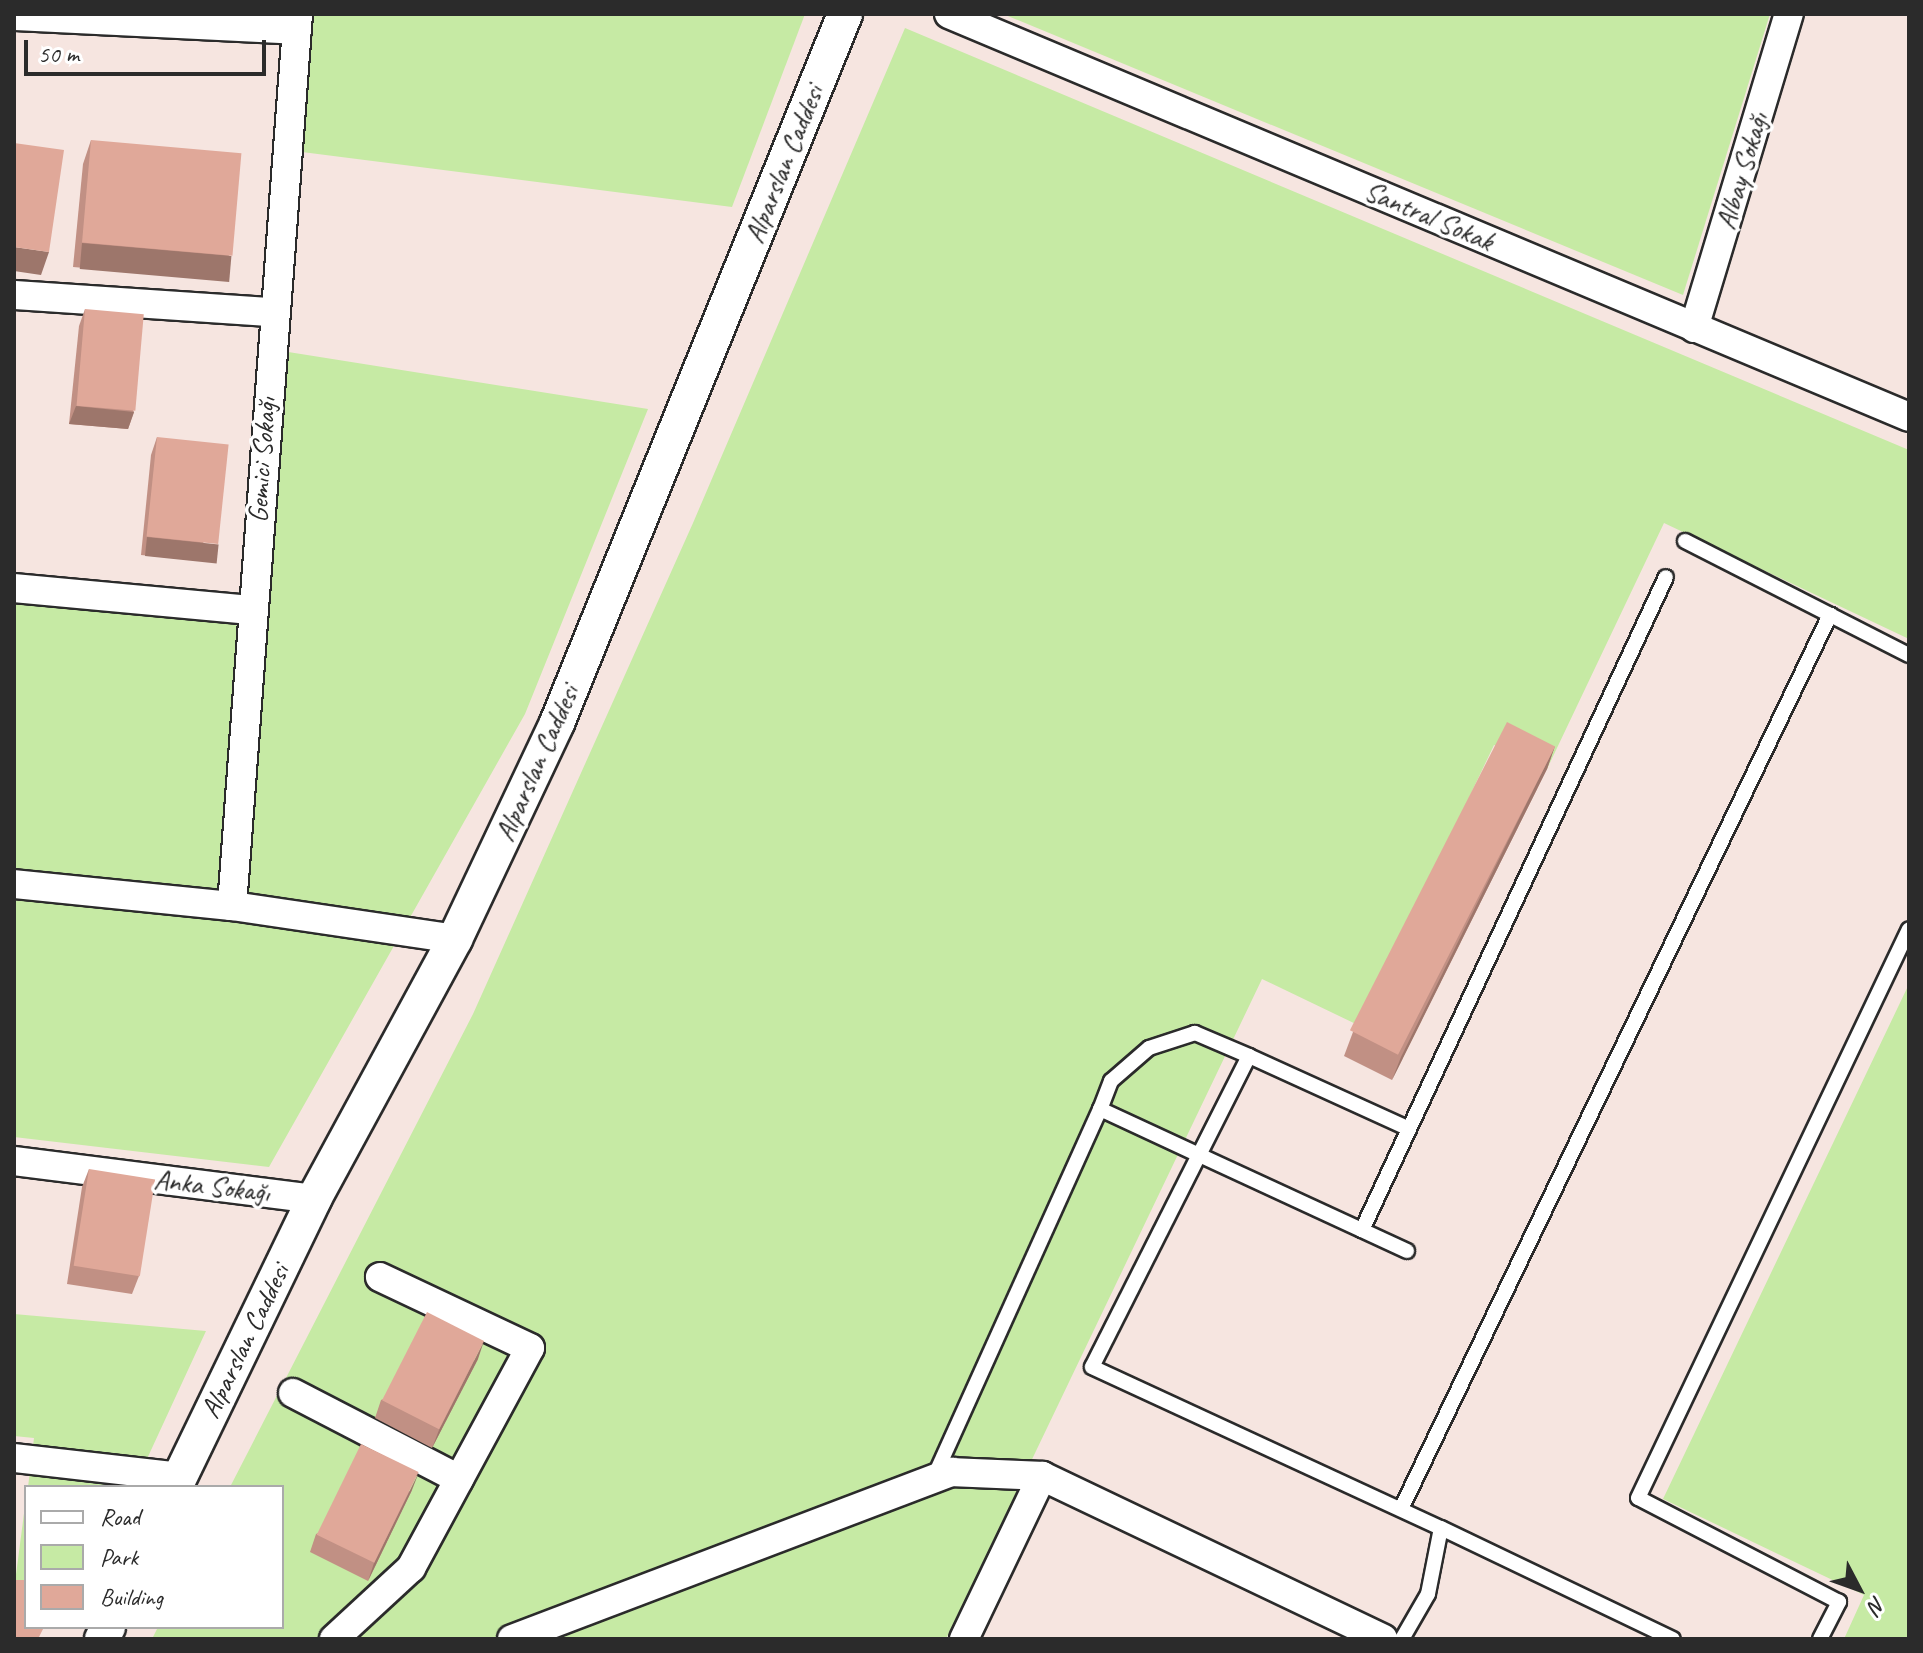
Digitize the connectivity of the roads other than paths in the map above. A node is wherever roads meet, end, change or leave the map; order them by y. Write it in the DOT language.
graph roads {
  1 [pos="845,14"];
  2 [pos="949,14"];
  3 [pos="1789,14"];
  4 [pos="14,16"];
  5 [pos="298,22"];
  6 [pos="14,295"];
  7 [pos="273,312"];
  8 [pos="1694,328"];
  9 [pos="1909,417"];
  10 [pos="1685,541"];
  11 [pos="1666,577"];
  12 [pos="14,588"];
  13 [pos="250,610"];
  14 [pos="1830,615"];
  15 [pos="1909,655"];
  16 [pos="14,884"];
  17 [pos="232,906"];
  18 [pos="1909,929"];
  19 [pos="455,939"];
  20 [pos="1249,1056"];
  21 [pos="1100,1109"];
  22 [pos="1409,1129"];
  23 [pos="1199,1155"];
  24 [pos="14,1161"];
  25 [pos="314,1199"];
  26 [pos="1362,1230"];
  27 [pos="1407,1251"];
  28 [pos="380,1277"];
  29 [pos="293,1393"];
  30 [pos="14,1458"];
  31 [pos="1042,1476"];
  32 [pos="459,1479"];
  33 [pos="933,1479"];
  34 [pos="178,1482"];
  35 [pos="1401,1509"];
  36 [pos="1441,1528"];
  37 [pos="1339,1629"];
  38 [pos="334,1639"];
  39 [pos="512,1639"];
  40 [pos="964,1639"];
  41 [pos="1383,1639"];
  42 [pos="1402,1639"];
  43 [pos="1673,1639"];
  44 [pos="1820,1639"];
  1 -- 19 [label="street, Alparslan Caddesi"];
  2 -- 8 [label="street, Santral Sokak"];
  3 -- 8 [label="street, Albay Sokağı"];
  4 -- 5 [label="street"];
  5 -- 7 [label="street, Gemici Sokağı"];
  6 -- 7 [label="street"];
  7 -- 13 [label="street, Gemici Sokağı"];
  8 -- 9 [label="street, Santral Sokak"];
  10 -- 14 [label="lane"];
  11 -- 22 [label="lane"];
  12 -- 13 [label="street"];
  13 -- 17 [label="street, Gemici Sokağı"];
  14 -- 15 [label="lane"];
  14 -- 35 [label="lane"];
  16 -- 17 [label="street"];
  17 -- 19 [label="street"];
  18 -- 44 [label="lane"];
  19 -- 25 [label="street, Alparslan Caddesi"];
  20 -- 21 [label="lane"];
  20 -- 22 [label="lane"];
  20 -- 23 [label="lane"];
  21 -- 23 [label="lane"];
  21 -- 33 [label="lane"];
  22 -- 26 [label="lane"];
  23 -- 26 [label="lane"];
  23 -- 35 [label="lane"];
  24 -- 25 [label="street, Anka Sokağı"];
  25 -- 34 [label="street, Alparslan Caddesi"];
  26 -- 27 [label="lane"];
  28 -- 32 [label="street"];
  29 -- 32 [label="street"];
  30 -- 34 [label="street"];
  31 -- 33 [label="street"];
  31 -- 37 [label="street"];
  31 -- 40 [label="street"];
  32 -- 38 [label="street"];
  33 -- 39 [label="street"];
  35 -- 36 [label="lane"];
  36 -- 42 [label="lane"];
  36 -- 43 [label="lane"];
  37 -- 41 [label="street"];
}
